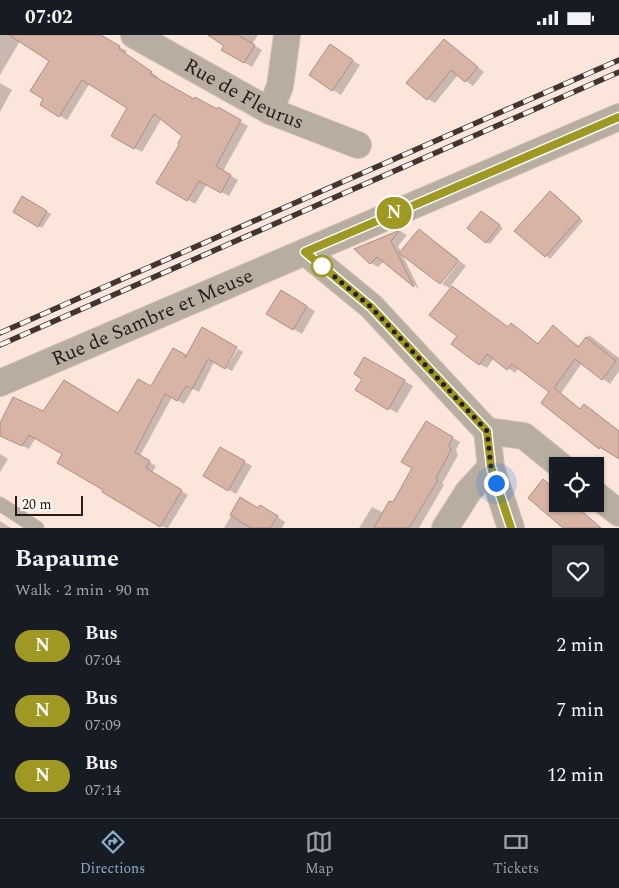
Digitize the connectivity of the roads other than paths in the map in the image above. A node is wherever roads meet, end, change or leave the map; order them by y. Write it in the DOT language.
graph roads {
  1 [pos="134,35"];
  2 [pos="287,35"];
  3 [pos="270,111"];
  4 [pos="619,117"];
  5 [pos="358,145"];
  6 [pos="305,252"];
  7 [pos="0,383"];
  8 [pos="487,431"];
  9 [pos="550,457"];
  10 [pos="491,467"];
  11 [pos="604,501"];
  12 [pos="0,505"];
  13 [pos="619,513"];
  14 [pos="37,528"];
  15 [pos="445,528"];
  16 [pos="511,528"];
  1 -- 3 [label="street, Rue de Fleurus"];
  2 -- 3 [label="street"];
  3 -- 5 [label="street, Rue de Fleurus"];
  4 -- 6 [label="street, Rue de Sambre et Meuse"];
  6 -- 7 [label="street, Rue de Sambre et Meuse"];
  6 -- 8 [label="street"];
  8 -- 9 [label="street"];
  8 -- 10 [label="street"];
  10 -- 15 [label="street"];
  10 -- 16 [label="street"];
  11 -- 13 [label="street"];
  12 -- 14 [label="lane"];
}
